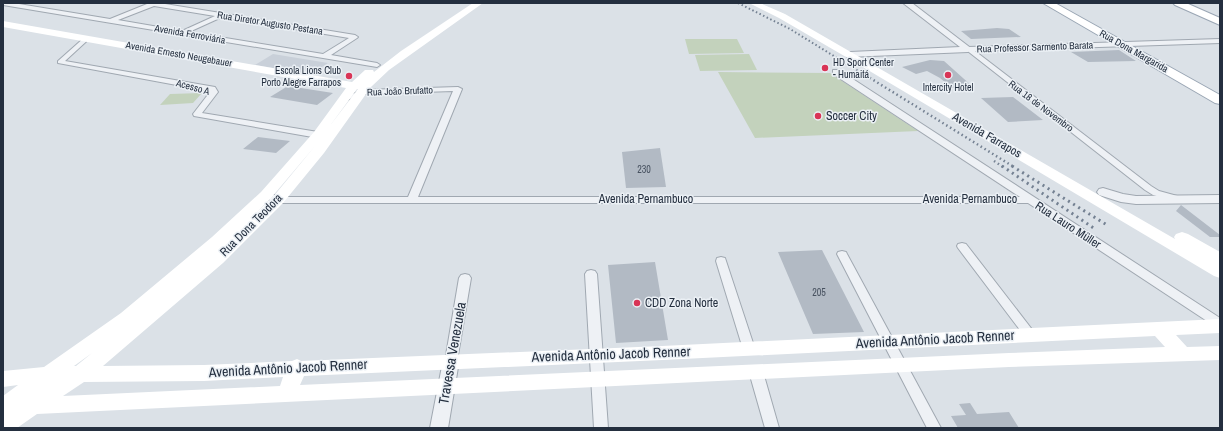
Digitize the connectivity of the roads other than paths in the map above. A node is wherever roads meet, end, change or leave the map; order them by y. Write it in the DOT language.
graph roads {
  1 [pos="3,3"];
  2 [pos="151,3"];
  3 [pos="753,3"];
  4 [pos="767,3"];
  5 [pos="907,3"];
  6 [pos="1048,3"];
  7 [pos="1178,3"];
  8 [pos="1189,3"];
  9 [pos="473,4"];
  10 [pos="221,15"];
  11 [pos="1220,17"];
  12 [pos="110,21"];
  13 [pos="1220,22"];
  14 [pos="3,24"];
  15 [pos="182,33"];
  16 [pos="87,38"];
  17 [pos="1220,41"];
  18 [pos="1122,44"];
  19 [pos="968,49"];
  20 [pos="865,54"];
  21 [pos="850,55"];
  22 [pos="323,56"];
  23 [pos="376,65"];
  24 [pos="836,72"];
  25 [pos="361,88"];
  26 [pos="1220,100"];
  27 [pos="318,135"];
  28 [pos="1103,192"];
  29 [pos="272,197"];
  30 [pos="412,199"];
  31 [pos="1220,199"];
  32 [pos="1028,200"];
  33 [pos="1180,200"];
  34 [pos="962,246"];
  35 [pos="842,254"];
  36 [pos="1220,259"];
  37 [pos="721,261"];
  38 [pos="1220,272"];
  39 [pos="592,274"];
  40 [pos="465,278"];
  41 [pos="173,289"];
  42 [pos="1220,325"];
  43 [pos="1160,330"];
  44 [pos="1030,334"];
  45 [pos="995,337"];
  46 [pos="938,340"];
  47 [pos="889,342"];
  48 [pos="116,344"];
  49 [pos="749,349"];
  50 [pos="662,353"];
  51 [pos="1220,353"];
  52 [pos="1182,354"];
  53 [pos="597,355"];
  54 [pos="451,360"];
  55 [pos="1009,360"];
  56 [pos="951,363"];
  57 [pos="901,365"];
  58 [pos="297,367"];
  59 [pos="756,372"];
  60 [pos="204,373"];
  61 [pos="50,374"];
  62 [pos="79,375"];
  63 [pos="125,375"];
  64 [pos="665,376"];
  65 [pos="3,380"];
  66 [pos="598,380"];
  67 [pos="447,386"];
  68 [pos="287,394"];
  69 [pos="190,399"];
  70 [pos="3,406"];
  71 [pos="34,406"];
  72 [pos="3,426"];
  73 [pos="439,428"];
  74 [pos="601,428"];
  75 [pos="772,428"];
  76 [pos="934,428"];
  1 -- 12 [label="street, Avenida Ferroviária"];
  2 -- 10 [label="street, Rua Diretor Augusto Pestana"];
  2 -- 12 [label="street"];
  3 -- 21 [label="main road, Avenida Farrapos"];
  4 -- 20 [label="main road, Avenida Farrapos"];
  5 -- 19 [label="street, Rua 18 de Novembro"];
  6 -- 18 [label="main road, Rua Dona Margarida"];
  7 -- 13 [label="main road"];
  8 -- 11 [label="main road"];
  9 -- 23 [label="main road, Rua Dona Teodora"];
  9 -- 25 [label="main road, Rua Dona Teodora"];
  10 -- 15 [label="street"];
  10 -- 22 [label="street, Rua Diretor Augusto Pestana"];
  12 -- 15 [label="street, Avenida Ferroviária"];
  14 -- 16 [label="main road, Avenida Ernesto Neugebauer"];
  15 -- 22 [label="street, Avenida Ferroviária"];
  16 -- 25 [label="main road, Avenida Ernesto Neugebauer"];
  16 -- 27 [label="street, Acesso A"];
  17 -- 18 [label="street, Rua Professor Sarmento Barata"];
  18 -- 19 [label="street, Rua Professor Sarmento Barata"];
  18 -- 26 [label="main road, Rua Dona Margarida"];
  19 -- 20 [label="street, Rua Professor Sarmento Barata"];
  19 -- 33 [label="street, Rua 18 de Novembro"];
  20 -- 21 [label="street, Rua Professor Sarmento Barata"];
  20 -- 28 [label="main road, Avenida Farrapos"];
  21 -- 38 [label="main road, Avenida Farrapos"];
  22 -- 23 [label="street, Avenida Ferroviária"];
  23 -- 25 [label="main road, Rua Dona Teodora"];
  24 -- 32 [label="street, Rua Lauro Müller"];
  25 -- 27 [label="main road, Rua Dona Teodora"];
  25 -- 29 [label="main road, Rua Dona Teodora"];
  25 -- 30 [label="street, Rua João Brufatto"];
  27 -- 29 [label="main road, Rua Dona Teodora"];
  28 -- 33 [label="street"];
  28 -- 36 [label="main road, Avenida Farrapos"];
  29 -- 30 [label="street, Avenida Pernambuco"];
  29 -- 41 [label="main road, Rua Dona Teodora"];
  30 -- 32 [label="street, Avenida Pernambuco"];
  31 -- 33 [label="street"];
  32 -- 42 [label="street, Rua Lauro Müller"];
  34 -- 44 [label="street"];
  35 -- 47 [label="street"];
  37 -- 49 [label="street"];
  39 -- 53 [label="street"];
  40 -- 54 [label="street, Travessa Venezuela"];
  41 -- 48 [label="main road, Rua Dona Teodora"];
  41 -- 61 [label="main road, Rua Dona Teodora"];
  42 -- 43 [label="main road, Avenida Antônio Jacob Renner"];
  43 -- 44 [label="main road, Avenida Antônio Jacob Renner"];
  43 -- 52 [label="main road"];
  44 -- 45 [label="main road, Avenida Antônio Jacob Renner"];
  45 -- 46 [label="main road, Avenida Antônio Jacob Renner"];
  45 -- 55 [label="main road"];
  46 -- 47 [label="main road, Avenida Antônio Jacob Renner"];
  46 -- 56 [label="main road"];
  47 -- 49 [label="main road, Avenida Antônio Jacob Renner"];
  47 -- 57 [label="street"];
  48 -- 62 [label="main road, Rua Dona Teodora"];
  48 -- 63 [label="main road"];
  49 -- 50 [label="main road, Avenida Antônio Jacob Renner"];
  50 -- 53 [label="main road, Avenida Antônio Jacob Renner"];
  50 -- 64 [label="main road"];
  51 -- 52 [label="main road, Avenida Antônio Jacob Renner"];
  52 -- 55 [label="main road, Avenida Antônio Jacob Renner"];
  53 -- 54 [label="main road, Avenida Antônio Jacob Renner"];
  53 -- 66 [label="street"];
  54 -- 58 [label="main road, Avenida Antônio Jacob Renner"];
  54 -- 67 [label="street, Travessa Venezuela"];
  55 -- 56 [label="main road, Avenida Antônio Jacob Renner"];
  56 -- 57 [label="main road, Avenida Antônio Jacob Renner"];
  57 -- 59 [label="main road, Avenida Antônio Jacob Renner"];
  57 -- 76 [label="street"];
  58 -- 60 [label="main road, Avenida Antônio Jacob Renner"];
  58 -- 68 [label="main road"];
  59 -- 64 [label="main road, Avenida Antônio Jacob Renner"];
  59 -- 75 [label="street"];
  60 -- 63 [label="main road, Avenida Antônio Jacob Renner"];
  60 -- 69 [label="main road"];
  61 -- 62 [label="main road, Avenida Antônio Jacob Renner"];
  61 -- 65 [label="main road, Avenida Antônio Jacob Renner"];
  61 -- 70 [label="main road, Rua Dona Teodora"];
  62 -- 63 [label="main road, Avenida Antônio Jacob Renner"];
  62 -- 71 [label="main road, Rua Dona Teodora"];
  64 -- 66 [label="main road, Avenida Antônio Jacob Renner"];
  66 -- 67 [label="main road, Avenida Antônio Jacob Renner"];
  66 -- 74 [label="street"];
  67 -- 68 [label="main road, Avenida Antônio Jacob Renner"];
  67 -- 73 [label="street, Travessa Venezuela"];
  68 -- 69 [label="main road, Avenida Antônio Jacob Renner"];
  69 -- 71 [label="main road, Avenida Antônio Jacob Renner"];
  70 -- 71 [label="main road, Avenida Antônio Jacob Renner"];
  71 -- 72 [label="main road, Rua Dona Teodora"];
}
